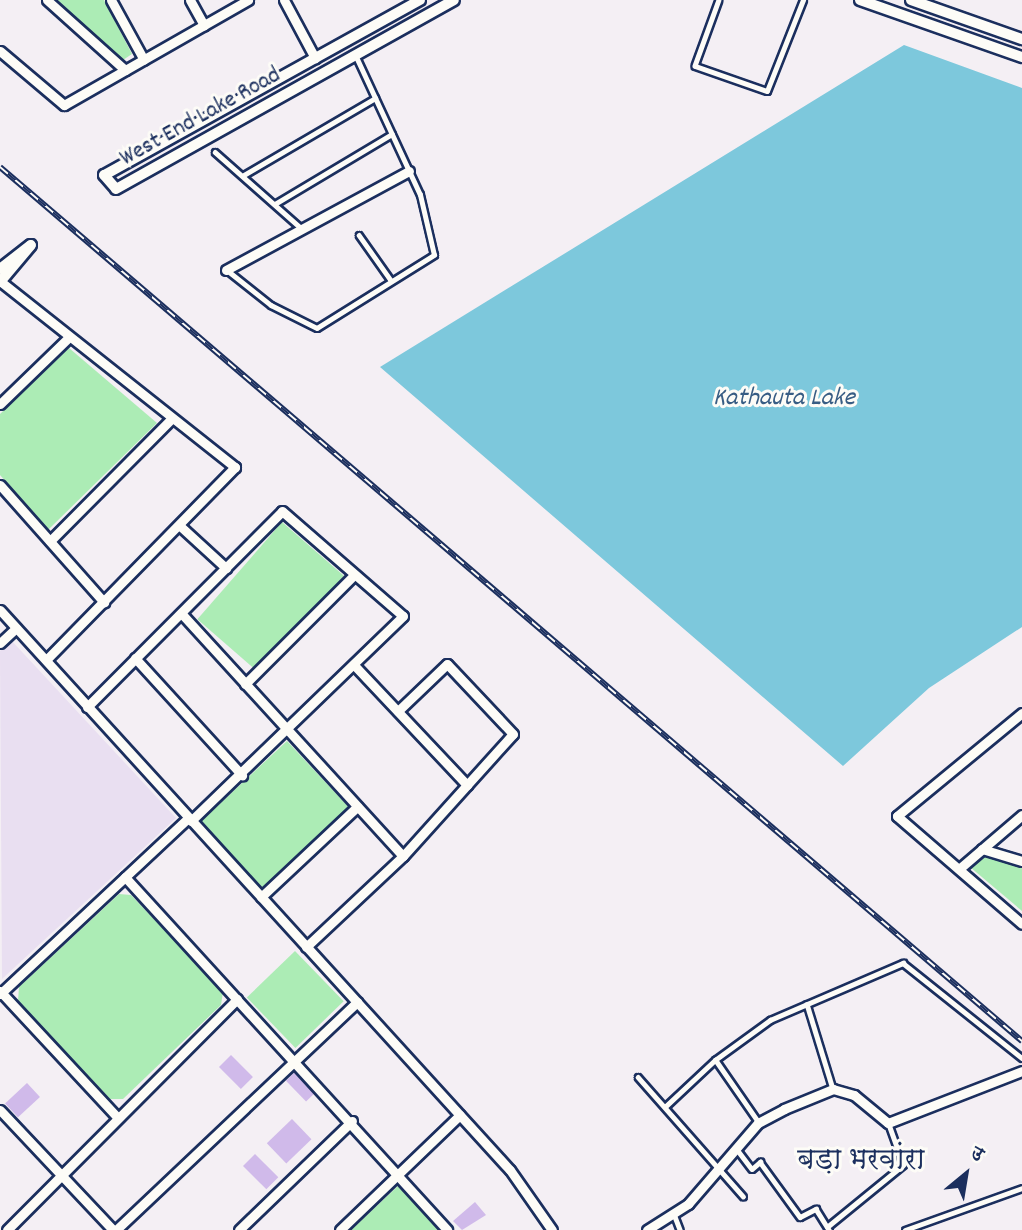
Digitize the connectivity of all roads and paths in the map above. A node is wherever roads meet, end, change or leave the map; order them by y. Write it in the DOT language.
graph roads {
  1 [pos="47,0"];
  2 [pos="111,0"];
  3 [pos="190,0"];
  4 [pos="248,0"];
  5 [pos="284,0"];
  6 [pos="421,0"];
  7 [pos="454,0"];
  8 [pos="719,0"];
  9 [pos="803,0"];
  10 [pos="860,0"];
  11 [pos="911,0"];
  12 [pos="204,25"];
  13 [pos="1022,39"];
  14 [pos="0,51"];
  15 [pos="355,56"];
  16 [pos="1022,57"];
  17 [pos="315,58"];
  18 [pos="144,60"];
  19 [pos="125,70"];
  20 [pos="375,98"];
  21 [pos="392,134"];
  22 [pos="215,152"];
  23 [pos="409,171"];
  24 [pos="244,175"];
  25 [pos="275,204"];
  26 [pos="303,229"];
  27 [pos="359,235"];
  28 [pos="0,269"];
  29 [pos="226,270"];
  30 [pos="390,279"];
  31 [pos="0,282"];
  32 [pos="67,339"];
  33 [pos="0,404"];
  34 [pos="172,418"];
  35 [pos="0,485"];
  36 [pos="178,525"];
  37 [pos="50,541"];
  38 [pos="226,568"];
  39 [pos="354,575"];
  40 [pos="103,601"];
  41 [pos="0,610"];
  42 [pos="181,613"];
  43 [pos="16,628"];
  44 [pos="0,643"];
  45 [pos="135,658"];
  46 [pos="46,660"];
  47 [pos="354,665"];
  48 [pos="245,684"];
  49 [pos="87,706"];
  50 [pos="398,711"];
  51 [pos="1021,715"];
  52 [pos="288,733"];
  53 [pos="242,775"];
  54 [pos="467,785"];
  55 [pos="357,807"];
  56 [pos="1022,815"];
  57 [pos="190,819"];
  58 [pos="982,849"];
  59 [pos="403,856"];
  60 [pos="1022,861"];
  61 [pos="959,869"];
  62 [pos="125,877"];
  63 [pos="261,897"];
  64 [pos="1022,924"];
  65 [pos="306,947"];
  66 [pos="0,993"];
  67 [pos="237,999"];
  68 [pos="357,1003"];
  69 [pos="807,1004"];
  70 [pos="1022,1058"];
  71 [pos="297,1060"];
  72 [pos="715,1060"];
  73 [pos="1022,1071"];
  74 [pos="638,1077"];
  75 [pos="833,1089"];
  76 [pos="666,1106"];
  77 [pos="0,1110"];
  78 [pos="460,1115"];
  79 [pos="116,1116"];
  80 [pos="352,1121"];
  81 [pos="758,1123"];
  82 [pos="888,1123"];
  83 [pos="736,1148"];
  84 [pos="721,1166"];
  85 [pos="58,1172"];
  86 [pos="400,1173"];
  87 [pos="1022,1188"];
  88 [pos="743,1196"];
  89 [pos="674,1213"];
  90 [pos="828,1228"];
  91 [pos="7,1230"];
  92 [pos="115,1230"];
  93 [pos="239,1230"];
  94 [pos="340,1230"];
  95 [pos="447,1230"];
  96 [pos="552,1230"];
  97 [pos="647,1230"];
  98 [pos="680,1230"];
  99 [pos="905,1230"];
  1 -- 19 [label="street"];
  2 -- 18 [label="street"];
  3 -- 12 [label="street"];
  4 -- 12 [label="street"];
  5 -- 17 [label="street"];
  6 -- 17 [label="street, West End Lake Road"];
  7 -- 15 [label="street, West End Lake Road"];
  8 -- 9 [label="lane"];
  10 -- 16 [label="street"];
  11 -- 13 [label="street"];
  12 -- 18 [label="street"];
  14 -- 19 [label="street"];
  15 -- 17 [label="street, West End Lake Road"];
  15 -- 20 [label="lane"];
  18 -- 19 [label="street"];
  20 -- 21 [label="lane"];
  20 -- 24 [label="lane"];
  21 -- 23 [label="lane"];
  21 -- 25 [label="lane"];
  22 -- 24 [label="lane"];
  23 -- 29 [label="street"];
  23 -- 30 [label="lane"];
  24 -- 25 [label="lane"];
  25 -- 26 [label="lane"];
  27 -- 30 [label="lane"];
  28 -- 31 [label="street"];
  29 -- 30 [label="lane"];
  31 -- 32 [label="street"];
  32 -- 33 [label="street"];
  32 -- 34 [label="street"];
  34 -- 36 [label="street"];
  34 -- 37 [label="street"];
  35 -- 37 [label="street"];
  36 -- 38 [label="street"];
  36 -- 40 [label="street"];
  37 -- 40 [label="street"];
  38 -- 39 [label="street"];
  38 -- 42 [label="street"];
  39 -- 47 [label="street"];
  39 -- 48 [label="street"];
  40 -- 46 [label="street"];
  41 -- 43 [label="street"];
  42 -- 45 [label="street"];
  42 -- 48 [label="street"];
  43 -- 44 [label="street"];
  43 -- 46 [label="street"];
  45 -- 49 [label="street"];
  45 -- 53 [label="street"];
  46 -- 49 [label="street"];
  47 -- 50 [label="street"];
  47 -- 52 [label="street"];
  48 -- 52 [label="street"];
  49 -- 57 [label="street"];
  50 -- 54 [label="street"];
  50 -- 54 [label="street"];
  51 -- 61 [label="street"];
  52 -- 53 [label="street"];
  52 -- 55 [label="street"];
  53 -- 57 [label="street"];
  54 -- 59 [label="street"];
  55 -- 59 [label="street"];
  55 -- 63 [label="street"];
  56 -- 58 [label="street"];
  57 -- 62 [label="street"];
  57 -- 63 [label="street"];
  58 -- 60 [label="street"];
  58 -- 61 [label="street"];
  59 -- 65 [label="street"];
  61 -- 64 [label="street"];
  62 -- 66 [label="street"];
  62 -- 67 [label="street"];
  63 -- 65 [label="street"];
  65 -- 68 [label="street"];
  66 -- 79 [label="street"];
  67 -- 71 [label="street"];
  67 -- 79 [label="street"];
  68 -- 71 [label="street"];
  68 -- 78 [label="street"];
  69 -- 70 [label="lane"];
  69 -- 72 [label="lane"];
  69 -- 75 [label="lane"];
  71 -- 80 [label="street"];
  71 -- 92 [label="street"];
  72 -- 76 [label="lane"];
  72 -- 81 [label="lane"];
  73 -- 82 [label="street"];
  74 -- 76 [label="lane"];
  75 -- 81 [label="street"];
  75 -- 82 [label="street"];
  76 -- 84 [label="lane"];
  77 -- 85 [label="street"];
  78 -- 86 [label="street"];
  78 -- 96 [label="street"];
  79 -- 85 [label="street"];
  80 -- 86 [label="street"];
  80 -- 93 [label="street"];
  81 -- 83 [label="street"];
  82 -- 90 [label="lane"];
  83 -- 84 [label="street"];
  83 -- 90 [label="lane"];
  84 -- 88 [label="lane"];
  84 -- 89 [label="street"];
  85 -- 91 [label="street"];
  85 -- 92 [label="street"];
  86 -- 94 [label="street"];
  86 -- 95 [label="street"];
  87 -- 99 [label="lane"];
  89 -- 97 [label="street"];
  89 -- 98 [label="lane"];
}
